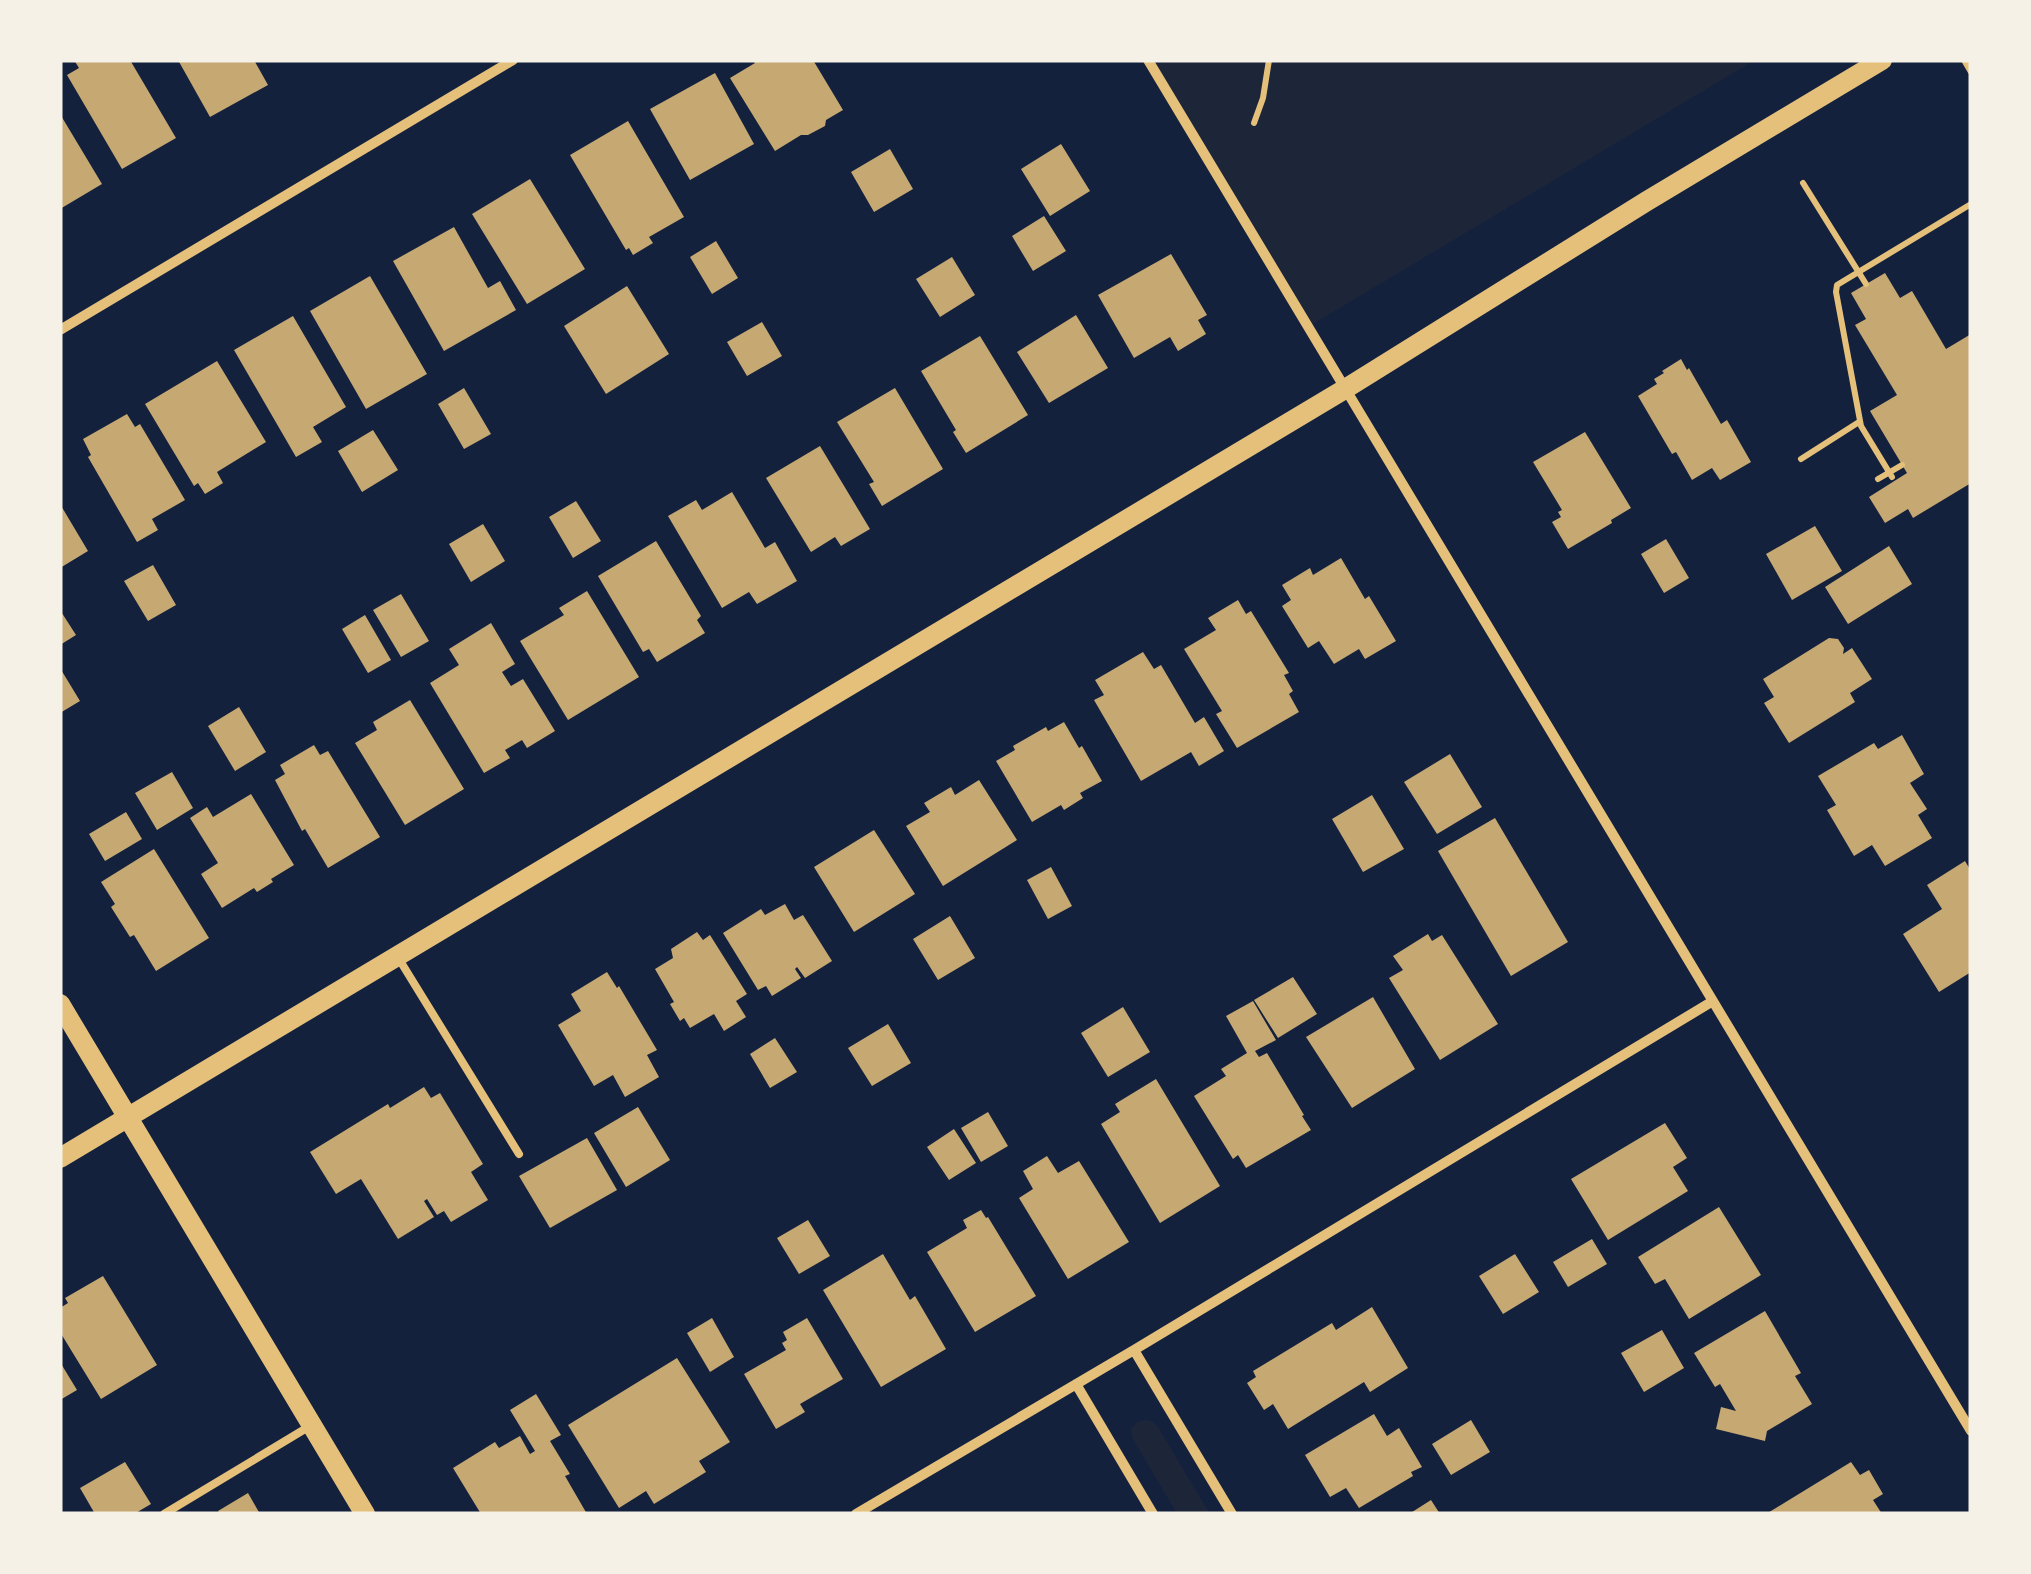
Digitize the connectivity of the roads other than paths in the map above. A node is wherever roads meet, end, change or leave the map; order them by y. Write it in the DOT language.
graph roads {
  1 [pos="513,60"];
  2 [pos="1148,60"];
  3 [pos="1882,60"];
  4 [pos="60,330"];
  5 [pos="1344,389"];
  6 [pos="396,956"];
  7 [pos="1713,1001"];
  8 [pos="60,1004"];
  9 [pos="127,1118"];
  10 [pos="519,1154"];
  11 [pos="60,1158"];
  12 [pos="1134,1350"];
  13 [pos="1076,1384"];
  14 [pos="312,1424"];
  15 [pos="1971,1431"];
  16 [pos="164,1514"];
  17 [pos="365,1514"];
  18 [pos="856,1514"];
  19 [pos="1153,1514"];
  20 [pos="1232,1514"];
  1 -- 4 [label="street"];
  2 -- 5 [label="street"];
  3 -- 5 [label="main road"];
  5 -- 6 [label="main road"];
  5 -- 7 [label="street"];
  6 -- 9 [label="main road"];
  6 -- 10 [label="lane"];
  7 -- 12 [label="street"];
  7 -- 15 [label="street"];
  8 -- 9 [label="main road"];
  9 -- 11 [label="main road"];
  9 -- 14 [label="main road"];
  12 -- 13 [label="street"];
  12 -- 20 [label="street"];
  13 -- 18 [label="street"];
  13 -- 19 [label="street"];
  14 -- 16 [label="lane"];
  14 -- 17 [label="main road"];
}
